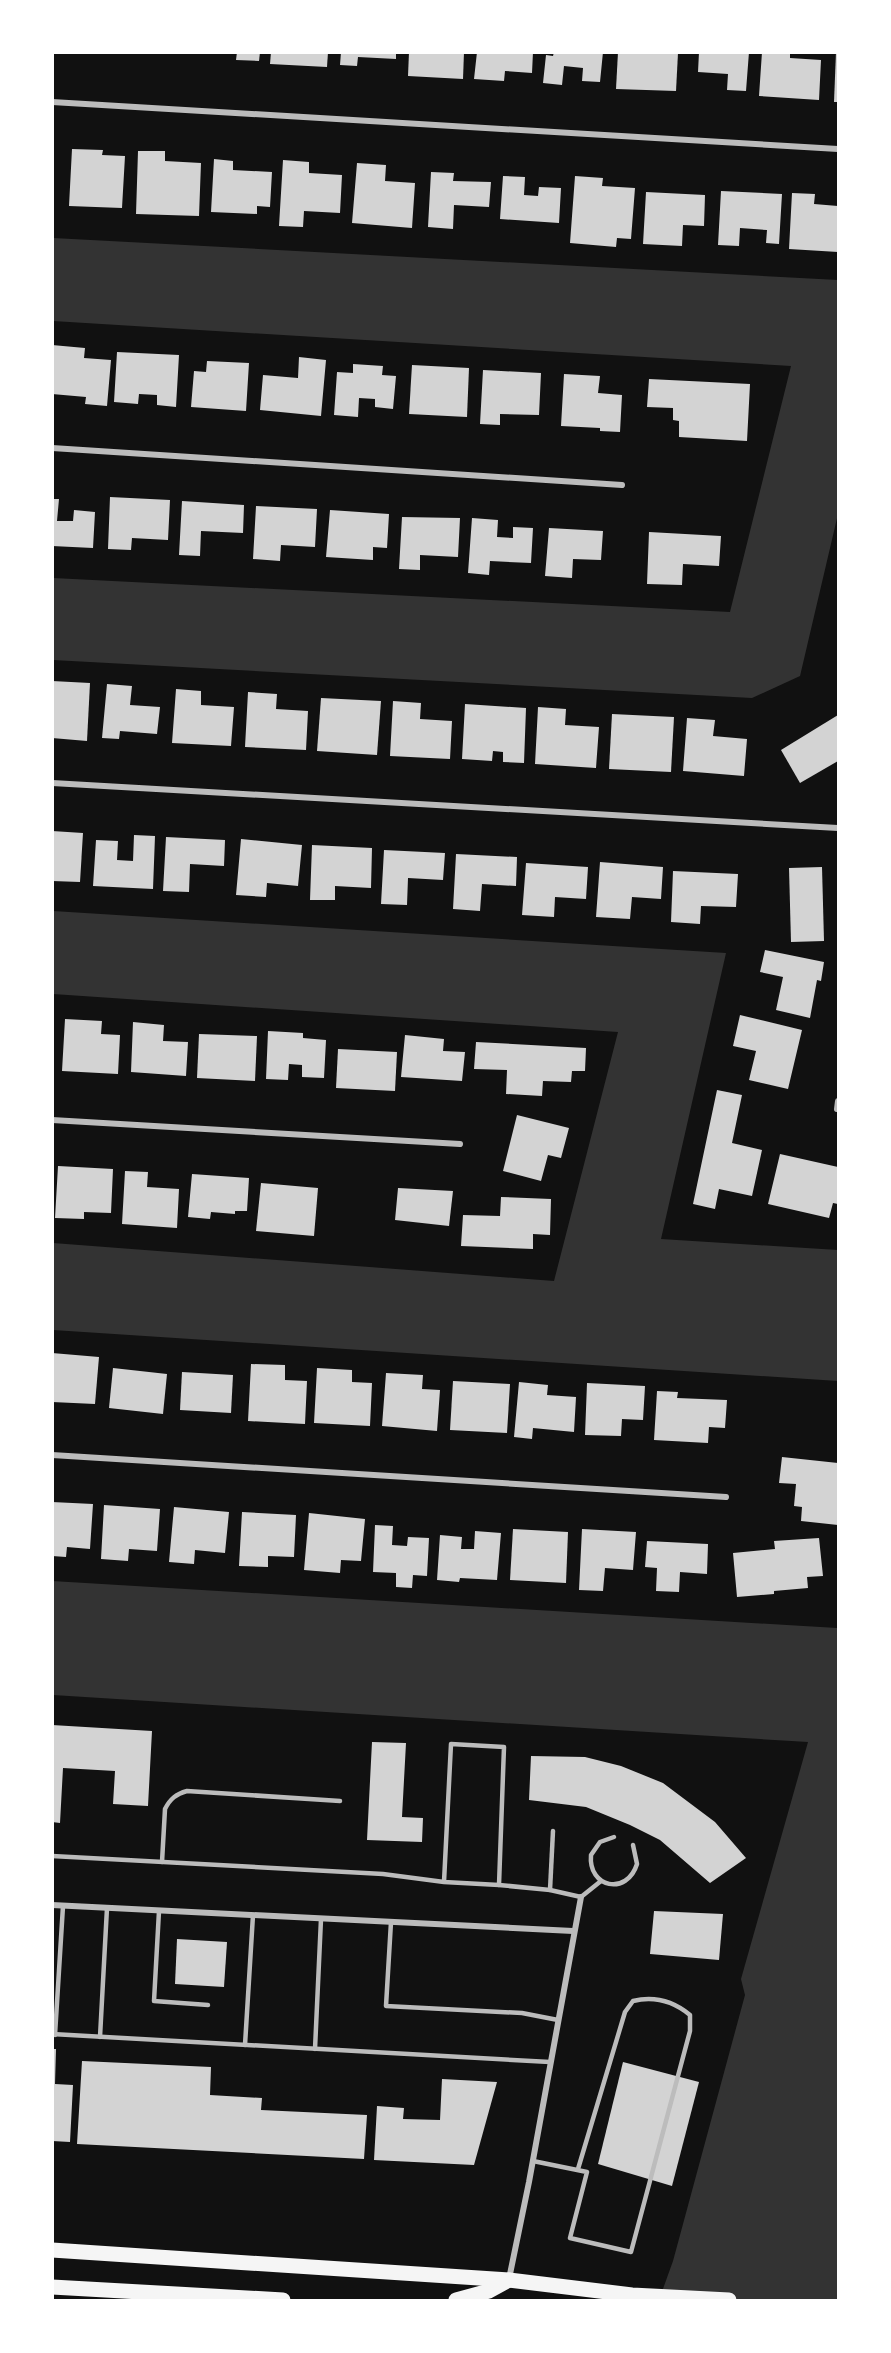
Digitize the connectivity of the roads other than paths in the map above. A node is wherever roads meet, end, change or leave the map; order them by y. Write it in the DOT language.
graph roads {
  1 [pos="52,102"];
  2 [pos="838,149"];
  3 [pos="52,448"];
  4 [pos="622,485"];
  5 [pos="52,783"];
  6 [pos="838,828"];
  7 [pos="52,1120"];
  8 [pos="460,1144"];
  9 [pos="52,1455"];
  10 [pos="726,1497"];
  11 [pos="340,1801"];
  12 [pos="553,1831"];
  13 [pos="614,1837"];
  14 [pos="633,1845"];
  15 [pos="52,1856"];
  16 [pos="162,1862"];
  17 [pos="602,1881"];
  18 [pos="444,1882"];
  19 [pos="499,1885"];
  20 [pos="550,1890"];
  21 [pos="581,1897"];
  22 [pos="52,1905"];
  23 [pos="63,1906"];
  24 [pos="107,1908"];
  25 [pos="159,1911"];
  26 [pos="253,1915"];
  27 [pos="321,1919"];
  28 [pos="391,1922"];
  29 [pos="573,1931"];
  30 [pos="208,2005"];
  31 [pos="558,2020"];
  32 [pos="54,2035"];
  33 [pos="100,2037"];
  34 [pos="246,2045"];
  35 [pos="315,2049"];
  36 [pos="550,2062"];
  37 [pos="533,2161"];
  38 [pos="578,2169"];
  39 [pos="52,2250"];
  40 [pos="80,2252"];
  41 [pos="52,2259"];
  42 [pos="509,2280"];
  43 [pos="52,2287"];
  44 [pos="251,2300"];
  45 [pos="283,2301"];
  46 [pos="456,2301"];
  47 [pos="729,2301"];
  1 -- 2 [label="street"];
  3 -- 4 [label="street"];
  5 -- 6 [label="street"];
  7 -- 8 [label="street"];
  9 -- 10 [label="street"];
  11 -- 16 [label="lane"];
  12 -- 20 [label="lane"];
  13 -- 17 [label="lane"];
  14 -- 17 [label="lane"];
  15 -- 16 [label="lane"];
  16 -- 18 [label="lane"];
  17 -- 21 [label="lane"];
  18 -- 19 [label="lane"];
  18 -- 19 [label="lane"];
  19 -- 20 [label="lane"];
  20 -- 21 [label="lane"];
  21 -- 29 [label="street"];
  22 -- 23 [label="street"];
  23 -- 24 [label="street"];
  23 -- 32 [label="lane"];
  24 -- 25 [label="street"];
  24 -- 33 [label="lane"];
  25 -- 26 [label="street"];
  25 -- 30 [label="lane"];
  26 -- 27 [label="street"];
  26 -- 34 [label="lane"];
  27 -- 28 [label="street"];
  27 -- 35 [label="lane"];
  28 -- 29 [label="street"];
  28 -- 31 [label="lane"];
  29 -- 31 [label="street"];
  31 -- 36 [label="street"];
  32 -- 33 [label="lane"];
  33 -- 34 [label="lane"];
  34 -- 35 [label="lane"];
  35 -- 36 [label="lane"];
  36 -- 37 [label="street"];
  37 -- 38 [label="lane"];
  37 -- 42 [label="street"];
  38 -- 38 [label="lane"];
  39 -- 40 [label="main road"];
  40 -- 41 [label="main road"];
  40 -- 42 [label="main road"];
  42 -- 46 [label="main road"];
  42 -- 47 [label="main road"];
  43 -- 44 [label="main road"];
  44 -- 45 [label="main road"];
}
